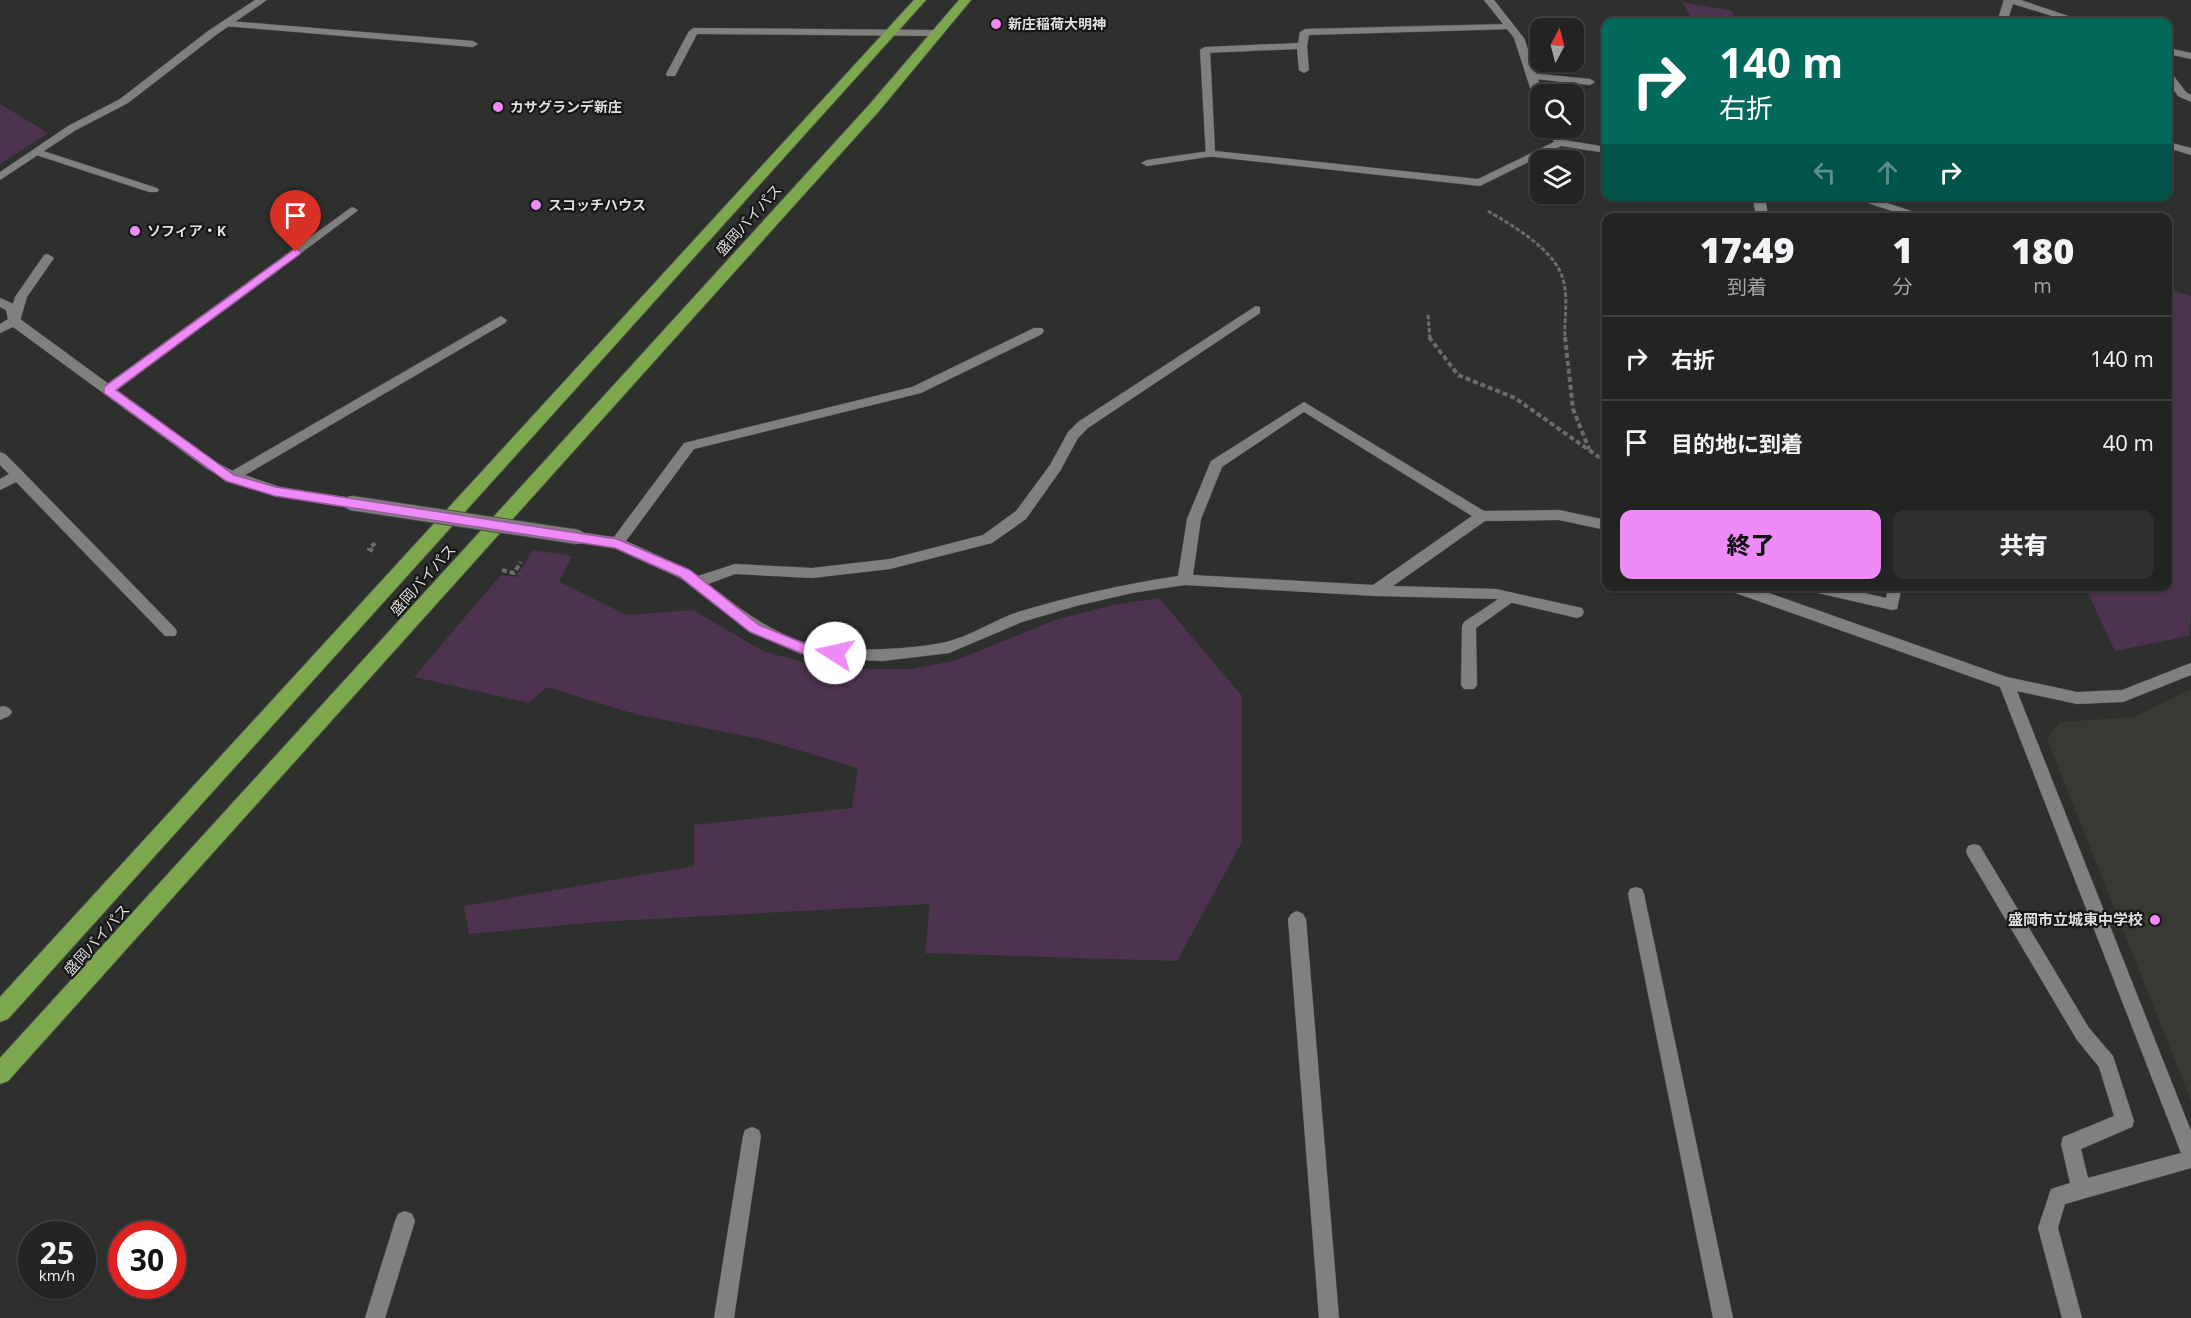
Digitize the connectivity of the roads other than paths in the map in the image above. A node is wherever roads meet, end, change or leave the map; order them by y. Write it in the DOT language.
graph roads {
  1 [pos="262,0"];
  2 [pos="920,0"];
  3 [pos="965,0"];
  4 [pos="1489,0"];
  5 [pos="2010,0"];
  6 [pos="2003,18"];
  7 [pos="2068,18"];
  8 [pos="228,24"];
  9 [pos="1508,27"];
  10 [pos="891,32"];
  11 [pos="938,33"];
  12 [pos="472,44"];
  13 [pos="1302,46"];
  14 [pos="2172,52"];
  15 [pos="2191,56"];
  16 [pos="1304,70"];
  17 [pos="671,74"];
  18 [pos="1531,76"];
  19 [pos="2172,81"];
  20 [pos="1590,82"];
  21 [pos="1534,84"];
  22 [pos="2191,99"];
  23 [pos="1558,138"];
  24 [pos="1560,143"];
  25 [pos="2172,146"];
  26 [pos="1602,149"];
  27 [pos="37,152"];
  28 [pos="2191,152"];
  29 [pos="1209,154"];
  30 [pos="1147,163"];
  31 [pos="0,177"];
  32 [pos="153,190"];
  33 [pos="1869,201"];
  34 [pos="352,210"];
  35 [pos="1910,213"];
  36 [pos="48,258"];
  37 [pos="0,302"];
  38 [pos="1256,310"];
  39 [pos="501,320"];
  40 [pos="14,321"];
  41 [pos="0,329"];
  42 [pos="1038,331"];
  43 [pos="108,390"];
  44 [pos="0,457"];
  45 [pos="18,475"];
  46 [pos="230,478"];
  47 [pos="0,485"];
  48 [pos="1482,516"];
  49 [pos="1602,524"];
  50 [pos="617,543"];
  51 [pos="1185,580"];
  52 [pos="697,582"];
  53 [pos="1376,591"];
  54 [pos="1746,591"];
  55 [pos="1831,591"];
  56 [pos="1894,591"];
  57 [pos="1509,597"];
  58 [pos="1577,612"];
  59 [pos="170,632"];
  60 [pos="2191,669"];
  61 [pos="2006,683"];
  62 [pos="1469,685"];
  63 [pos="1974,851"];
  64 [pos="1636,894"];
  65 [pos="1297,919"];
  66 [pos="0,1012"];
  67 [pos="0,1074"];
  68 [pos="752,1136"];
  69 [pos="2191,1157"];
  70 [pos="2081,1190"];
  71 [pos="405,1221"];
  72 [pos="375,1318"];
  73 [pos="724,1318"];
  74 [pos="1329,1318"];
  75 [pos="1723,1318"];
  76 [pos="2072,1318"];
  1 -- 8 [label="street"];
  2 -- 10 [label="highway, 盛岡バイパス"];
  3 -- 11 [label="highway, 盛岡バイパス"];
  4 -- 9 [label="street"];
  5 -- 6 [label="street"];
  5 -- 7 [label="street"];
  8 -- 12 [label="street"];
  8 -- 27 [label="street"];
  9 -- 13 [label="street"];
  9 -- 18 [label="street"];
  10 -- 11 [label="street"];
  10 -- 17 [label="street"];
  10 -- 66 [label="highway, 盛岡バイパス"];
  11 -- 67 [label="highway, 盛岡バイパス"];
  13 -- 16 [label="street"];
  13 -- 29 [label="street"];
  14 -- 15 [label="street"];
  18 -- 20 [label="street"];
  18 -- 21 [label="street"];
  19 -- 22 [label="street"];
  23 -- 24 [label="street"];
  24 -- 26 [label="street"];
  24 -- 29 [label="street"];
  25 -- 28 [label="street"];
  27 -- 31 [label="street"];
  27 -- 32 [label="street"];
  29 -- 30 [label="street"];
  33 -- 35 [label="street"];
  34 -- 43 [label="street"];
  36 -- 40 [label="street"];
  37 -- 40 [label="street"];
  38 -- 52 [label="street"];
  39 -- 46 [label="street"];
  40 -- 41 [label="street"];
  40 -- 43 [label="street"];
  42 -- 50 [label="street"];
  43 -- 46 [label="street"];
  44 -- 45 [label="street"];
  45 -- 47 [label="street"];
  45 -- 59 [label="street"];
  46 -- 50 [label="street, bridge"];
  48 -- 49 [label="street"];
  48 -- 51 [label="street"];
  48 -- 53 [label="street"];
  50 -- 52 [label="street"];
  51 -- 52 [label="street"];
  51 -- 53 [label="street"];
  53 -- 57 [label="street"];
  54 -- 61 [label="street"];
  55 -- 56 [label="street"];
  57 -- 58 [label="street"];
  57 -- 62 [label="street"];
  60 -- 61 [label="street"];
  61 -- 69 [label="street"];
  63 -- 70 [label="street"];
  64 -- 75 [label="street"];
  65 -- 74 [label="street"];
  68 -- 73 [label="street"];
  69 -- 70 [label="street"];
  70 -- 76 [label="street"];
  71 -- 72 [label="street"];
}
